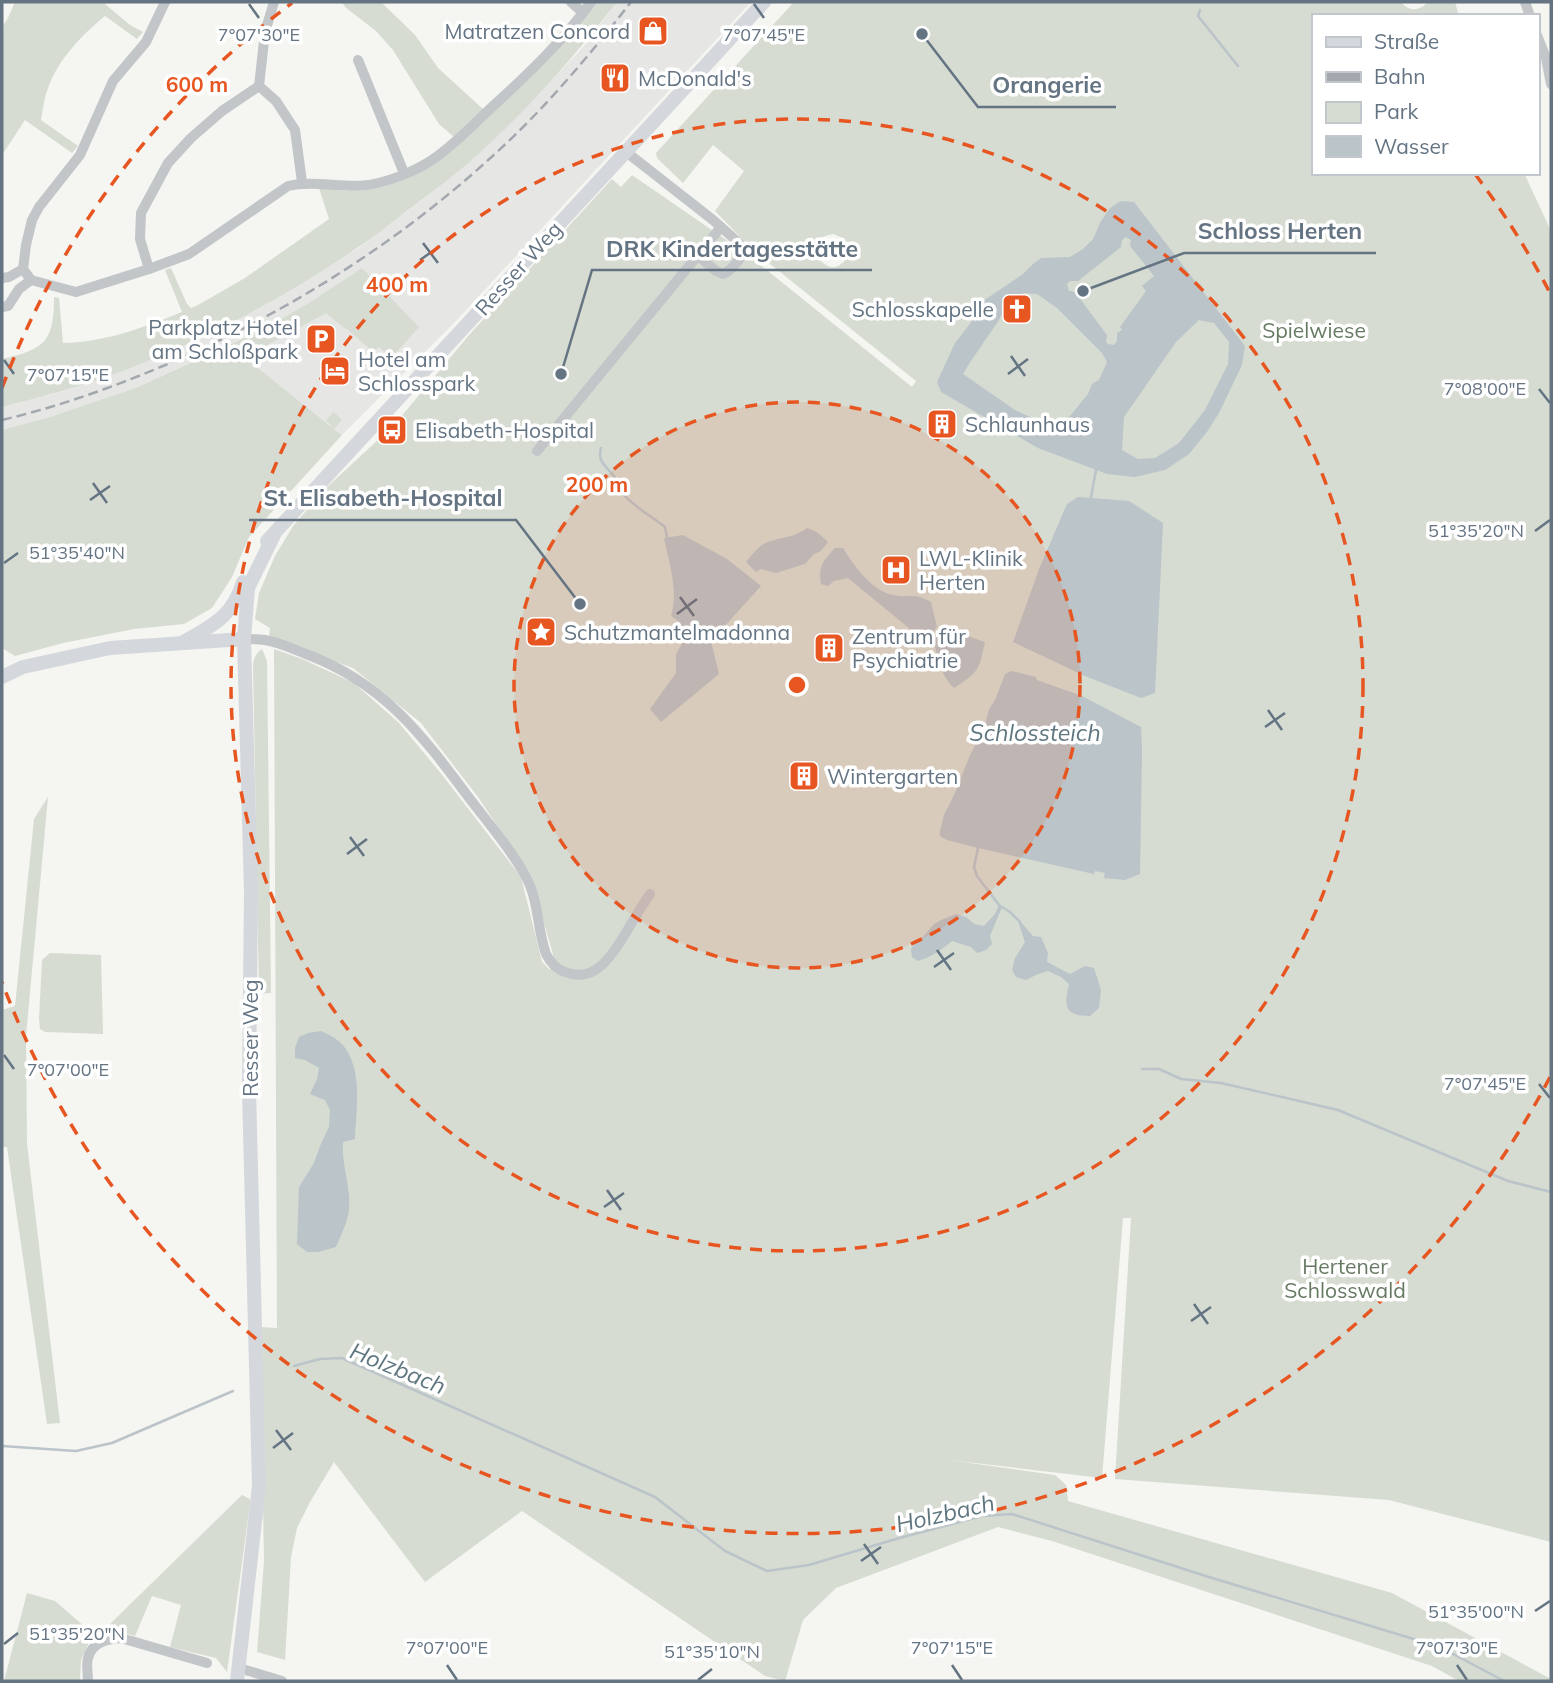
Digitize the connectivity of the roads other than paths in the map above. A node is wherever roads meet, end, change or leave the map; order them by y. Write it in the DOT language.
graph roads {
  1 [pos="165,2"];
  2 [pos="274,2"];
  3 [pos="571,2"];
  4 [pos="591,2"];
  5 [pos="764,2"];
  6 [pos="583,13"];
  7 [pos="1539,40"];
  8 [pos="358,60"];
  9 [pos="1551,84"];
  10 [pos="259,86"];
  11 [pos="625,151"];
  12 [pos="404,173"];
  13 [pos="302,182"];
  14 [pos="721,227"];
  15 [pos="698,256"];
  16 [pos="23,269"];
  17 [pos="149,269"];
  18 [pos="2,278"];
  19 [pos="31,280"];
  20 [pos="2,307"];
  21 [pos="537,451"];
  22 [pos="274,535"];
  23 [pos="244,639"];
  24 [pos="183,643"];
  25 [pos="2,677"];
  26 [pos="650,894"];
  27 [pos="207,1663"];
  28 [pos="238,1675"];
  29 [pos="88,1681"];
  30 [pos="282,1681"];
  1 -- 16 [label="street"];
  2 -- 10 [label="street"];
  3 -- 6 [label="street"];
  4 -- 6 [label="street"];
  5 -- 11 [label="main road, Resser Weg"];
  6 -- 12 [label="street"];
  7 -- 9 [label="street"];
  8 -- 12 [label="street"];
  10 -- 13 [label="street"];
  10 -- 17 [label="street"];
  11 -- 14 [label="street"];
  11 -- 22 [label="main road, Resser Weg"];
  12 -- 13 [label="street"];
  13 -- 17 [label="street"];
  14 -- 15 [label="street"];
  14 -- 15 [label="street"];
  15 -- 21 [label="street"];
  16 -- 18 [label="street"];
  16 -- 19 [label="street"];
  17 -- 19 [label="street"];
  19 -- 20 [label="street"];
  22 -- 23 [label="main road, Resser Weg"];
  22 -- 24 [label="main road, Resser Weg"];
  23 -- 24 [label="main road"];
  23 -- 26 [label="street"];
  23 -- 28 [label="main road, Resser Weg"];
  24 -- 25 [label="main road"];
  27 -- 29 [label="street"];
  28 -- 30 [label="street"];
}
